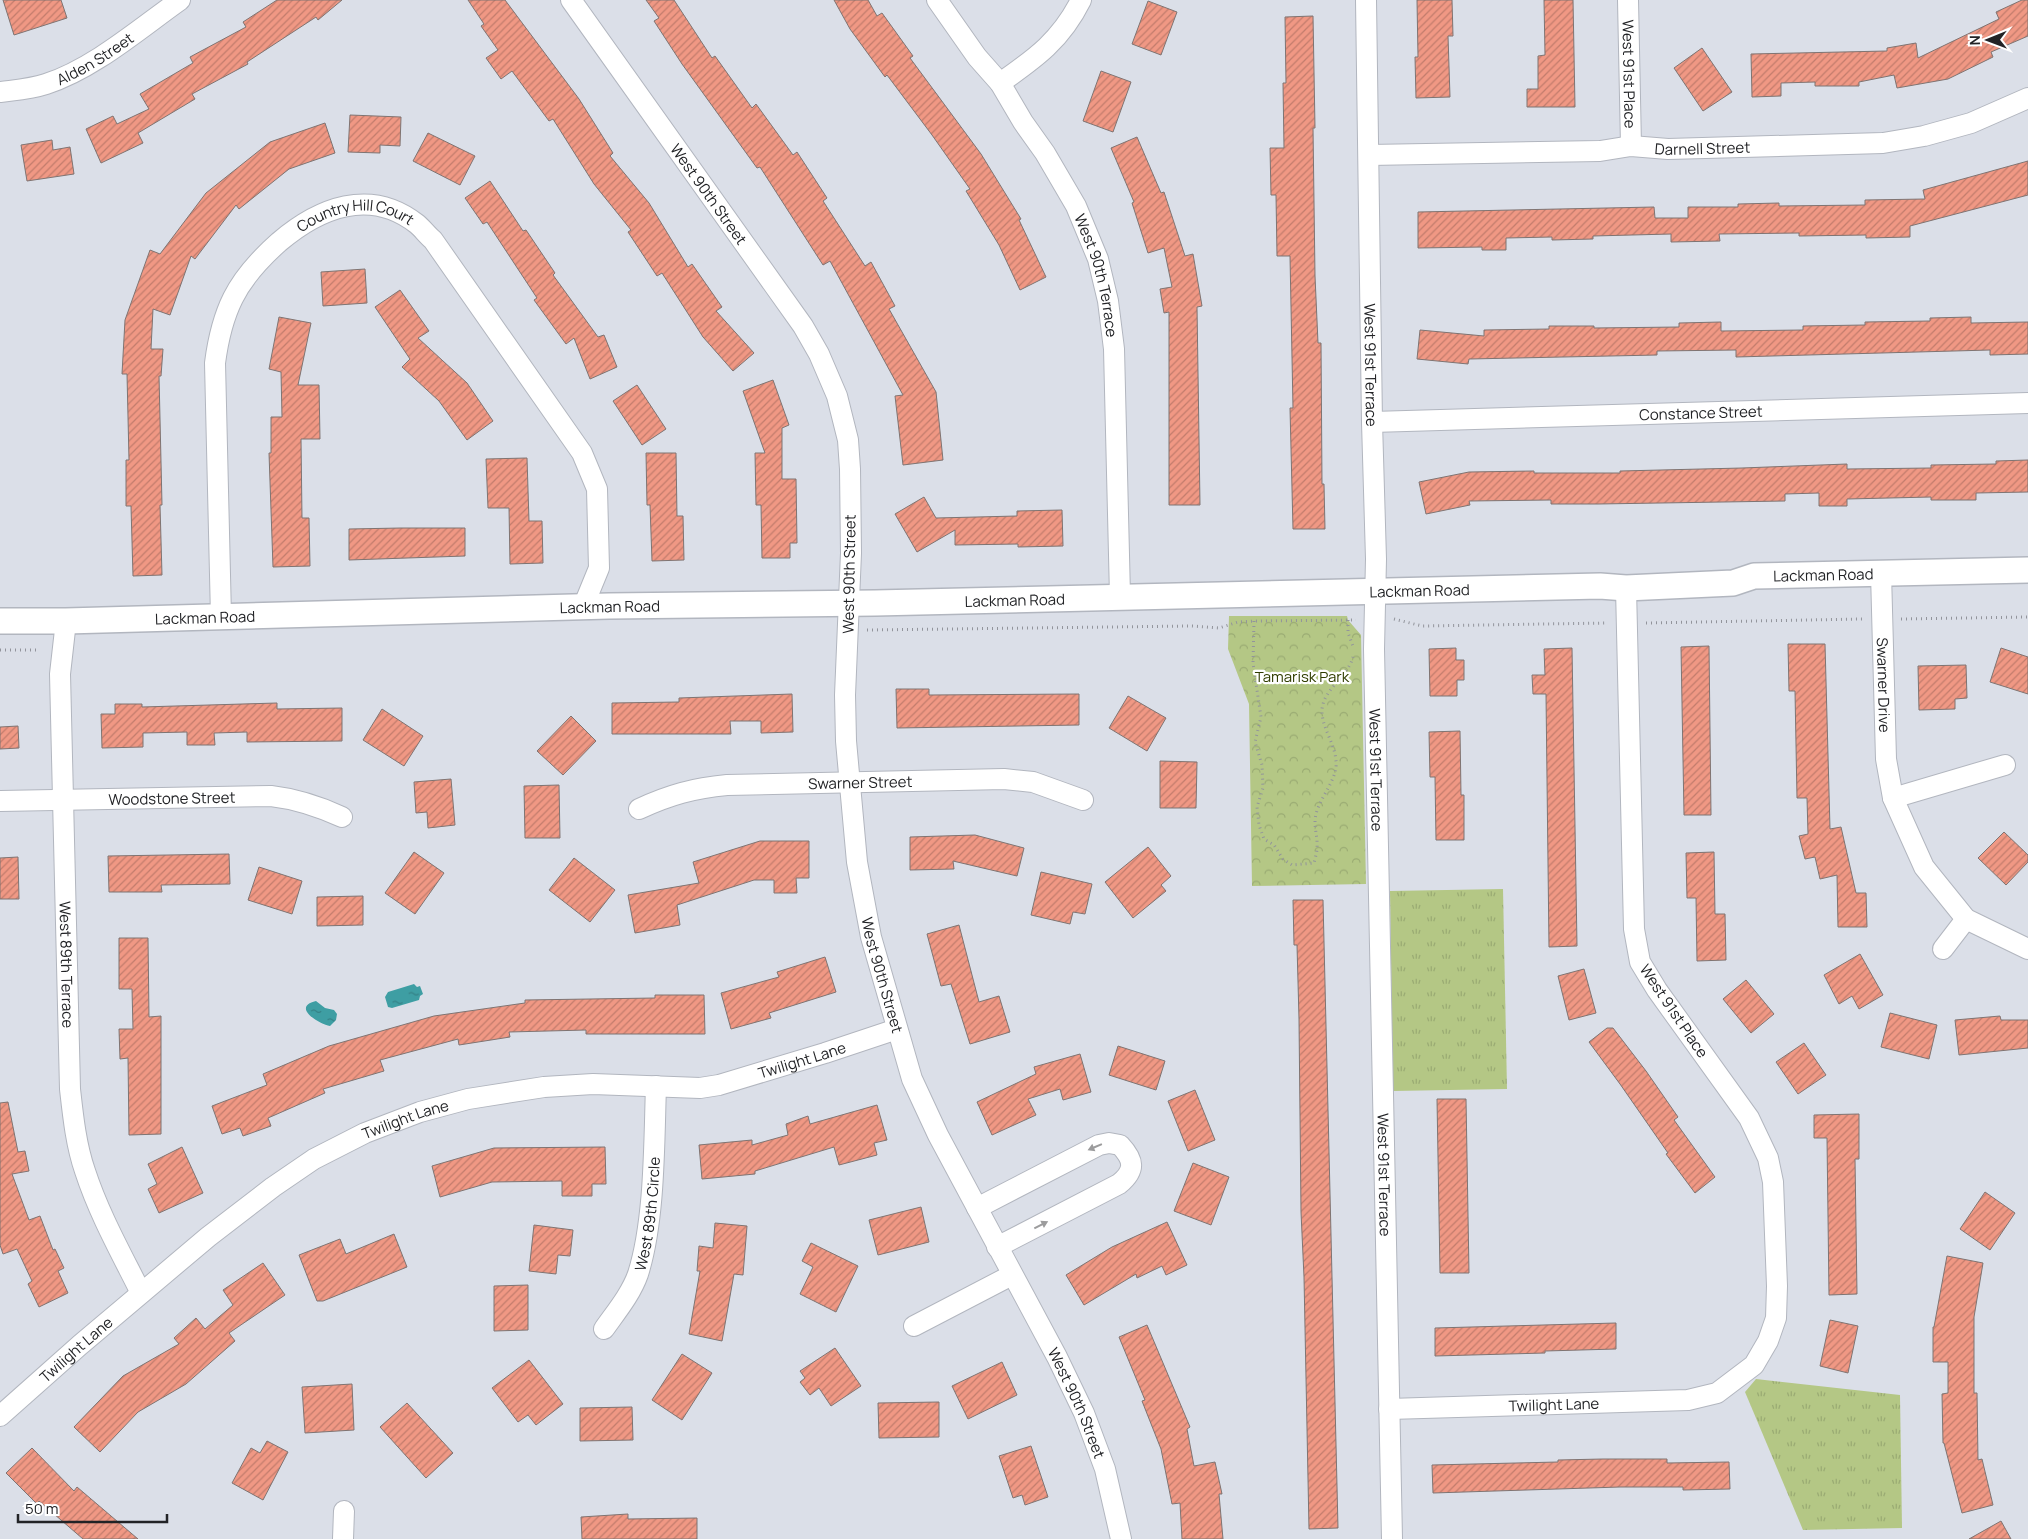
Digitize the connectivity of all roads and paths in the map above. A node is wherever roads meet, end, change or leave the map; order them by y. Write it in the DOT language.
graph roads {
  1 [pos="180,0"];
  2 [pos="572,0"];
  3 [pos="937,0"];
  4 [pos="1081,0"];
  5 [pos="1366,0"];
  6 [pos="1628,0"];
  7 [pos="1000,84"];
  8 [pos="0,92"];
  9 [pos="2028,98"];
  10 [pos="1631,146"];
  11 [pos="1369,155"];
  12 [pos="2028,403"];
  13 [pos="1372,422"];
  14 [pos="2028,570"];
  15 [pos="1881,573"];
  16 [pos="1626,588"];
  17 [pos="1375,591"];
  18 [pos="1120,596"];
  19 [pos="850,603"];
  20 [pos="582,607"];
  21 [pos="221,616"];
  22 [pos="2028,616"];
  23 [pos="1392,619"];
  24 [pos="1882,619"];
  25 [pos="66,621"];
  26 [pos="1254,621"];
  27 [pos="0,622"];
  28 [pos="1627,623"];
  29 [pos="867,630"];
  30 [pos="0,650"];
  31 [pos="38,650"];
  32 [pos="2005,765"];
  33 [pos="848,782"];
  34 [pos="1893,798"];
  35 [pos="62,800"];
  36 [pos="1083,800"];
  37 [pos="0,801"];
  38 [pos="639,809"];
  39 [pos="342,817"];
  40 [pos="1966,919"];
  41 [pos="2028,948"];
  42 [pos="1943,949"];
  43 [pos="897,1029"];
  44 [pos="656,1086"];
  45 [pos="976,1208"];
  46 [pos="997,1247"];
  47 [pos="1012,1274"];
  48 [pos="140,1293"];
  49 [pos="914,1326"];
  50 [pos="604,1330"];
  51 [pos="1717,1393"];
  52 [pos="1389,1408"];
  53 [pos="0,1416"];
  54 [pos="344,1511"];
  55 [pos="343,1539"];
  56 [pos="1121,1539"];
  57 [pos="1392,1539"];
  1 -- 8 [label="street, Alden Street"];
  2 -- 19 [label="street, West 90th Street"];
  3 -- 7 [label="street, West 90th Terrace"];
  4 -- 7 [label="street"];
  5 -- 11 [label="street, West 91st Terrace"];
  6 -- 10 [label="street, West 91st Place"];
  7 -- 18 [label="street, West 90th Terrace"];
  9 -- 10 [label="street, Darnell Street"];
  10 -- 11 [label="street, Darnell Street"];
  11 -- 13 [label="street, West 91st Terrace"];
  12 -- 13 [label="street, Constance Street"];
  13 -- 17 [label="street, West 91st Terrace"];
  14 -- 15 [label="main road, Lackman Road"];
  15 -- 16 [label="main road, Lackman Road"];
  15 -- 24 [label="street, Swarner Drive"];
  16 -- 17 [label="main road, Lackman Road"];
  16 -- 28 [label="street, West 91st Place"];
  17 -- 18 [label="main road, Lackman Road"];
  17 -- 52 [label="street, West 91st Terrace"];
  18 -- 19 [label="main road, Lackman Road"];
  19 -- 20 [label="main road, Lackman Road"];
  19 -- 33 [label="street, West 90th Street"];
  20 -- 21 [label="main road, Lackman Road"];
  20 -- 21 [label="street, Country Hill Court"];
  21 -- 25 [label="main road, Lackman Road"];
  22 -- 24 [label="path"];
  23 -- 28 [label="path"];
  24 -- 28 [label="path"];
  24 -- 34 [label="street, Swarner Drive"];
  25 -- 27 [label="main road, Lackman Road"];
  25 -- 35 [label="street, West 89th Terrace"];
  26 -- 26 [label="path"];
  26 -- 29 [label="path"];
  28 -- 51 [label="street, West 91st Place"];
  30 -- 31 [label="path"];
  32 -- 34 [label="street"];
  33 -- 36 [label="street, Swarner Street"];
  33 -- 38 [label="street, Swarner Street"];
  33 -- 43 [label="street, West 90th Street"];
  34 -- 40 [label="street, Swarner Drive"];
  35 -- 37 [label="street, Woodstone Street"];
  35 -- 39 [label="street, Woodstone Street"];
  35 -- 48 [label="street, West 89th Terrace"];
  40 -- 41 [label="street, Swarner Drive"];
  40 -- 42 [label="street"];
  43 -- 44 [label="street, Twilight Lane"];
  43 -- 45 [label="street, West 90th Street"];
  44 -- 48 [label="street, Twilight Lane"];
  44 -- 50 [label="street, West 89th Circle"];
  45 -- 46 [label="street, West 90th Street"];
  46 -- 45 [label="street, one-way"];
  46 -- 47 [label="street, West 90th Street"];
  47 -- 49 [label="street"];
  47 -- 56 [label="street, West 90th Street"];
  48 -- 53 [label="street, Twilight Lane"];
  51 -- 52 [label="street, Twilight Lane"];
  52 -- 57 [label="street, West 91st Terrace"];
  54 -- 55 [label="street"];
}
